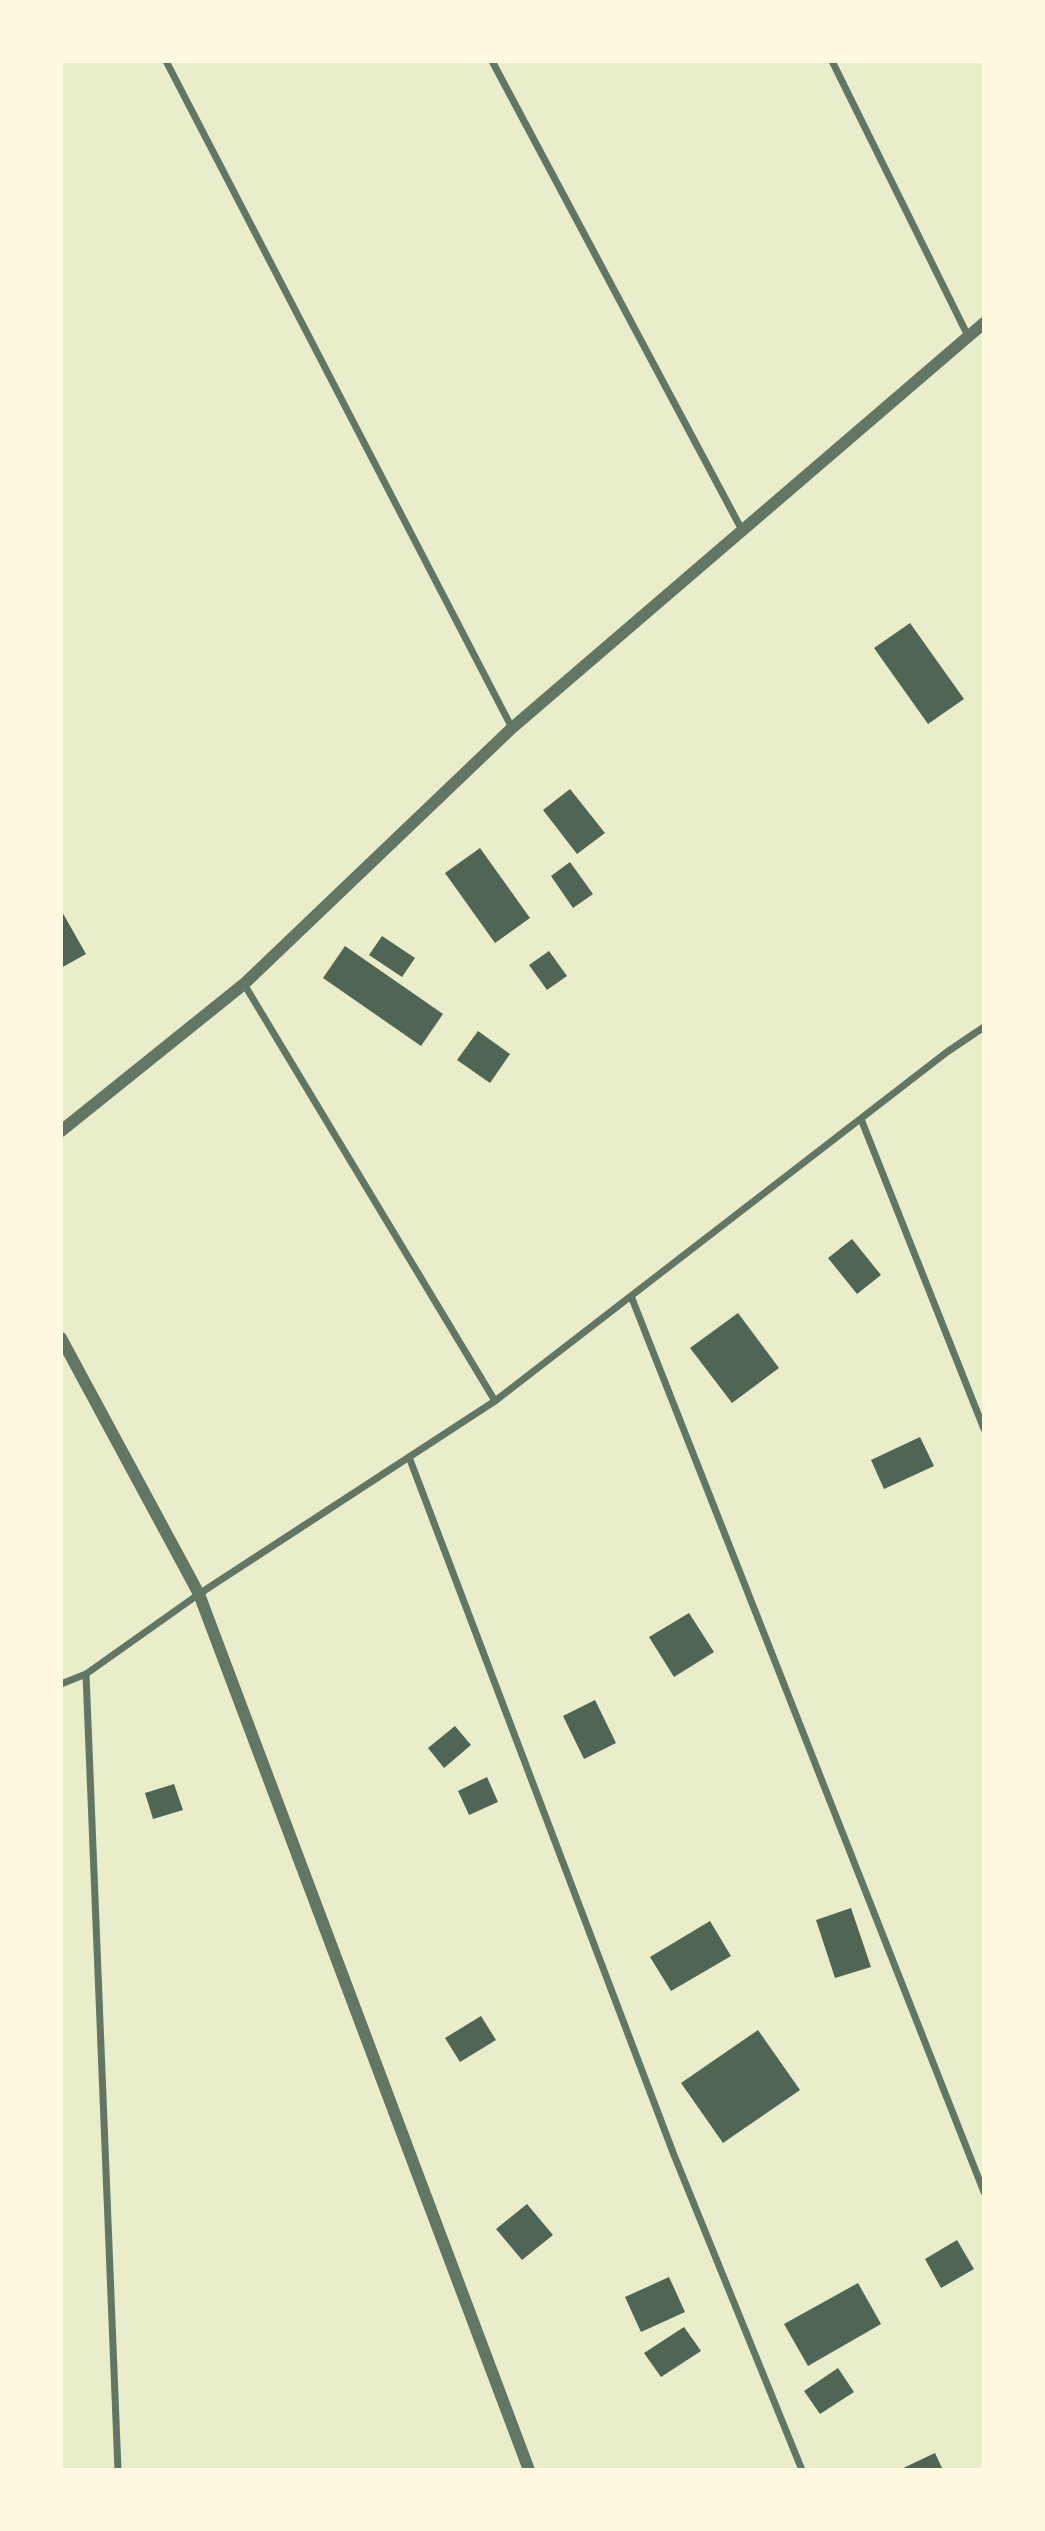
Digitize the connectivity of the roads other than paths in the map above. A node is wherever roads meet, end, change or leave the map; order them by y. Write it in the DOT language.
graph roads {
  1 [pos="166,61"];
  2 [pos="492,61"];
  3 [pos="832,61"];
  4 [pos="984,323"];
  5 [pos="968,336"];
  6 [pos="742,530"];
  7 [pos="512,728"];
  8 [pos="244,984"];
  9 [pos="984,1027"];
  10 [pos="861,1119"];
  11 [pos="61,1130"];
  12 [pos="631,1296"];
  13 [pos="61,1338"];
  14 [pos="495,1401"];
  15 [pos="984,1429"];
  16 [pos="408,1457"];
  17 [pos="199,1594"];
  18 [pos="86,1675"];
  19 [pos="61,1684"];
  20 [pos="984,2192"];
  21 [pos="118,2470"];
  22 [pos="528,2470"];
  23 [pos="802,2470"];
  1 -- 7 [label="street"];
  2 -- 6 [label="street"];
  3 -- 5 [label="street"];
  4 -- 5 [label="street"];
  5 -- 6 [label="street"];
  6 -- 7 [label="street"];
  7 -- 8 [label="street"];
  8 -- 11 [label="street"];
  8 -- 14 [label="street"];
  9 -- 10 [label="street"];
  10 -- 12 [label="street"];
  10 -- 15 [label="street"];
  12 -- 14 [label="street"];
  12 -- 20 [label="street"];
  13 -- 17 [label="street"];
  14 -- 16 [label="street"];
  16 -- 17 [label="street"];
  16 -- 23 [label="street"];
  17 -- 18 [label="street"];
  17 -- 22 [label="street"];
  18 -- 19 [label="street"];
  18 -- 21 [label="street"];
}
